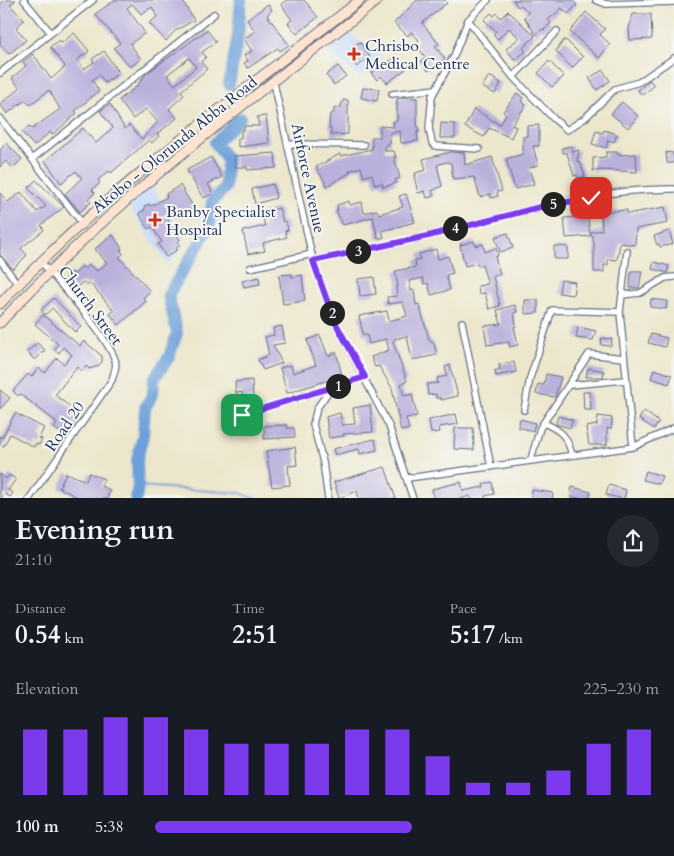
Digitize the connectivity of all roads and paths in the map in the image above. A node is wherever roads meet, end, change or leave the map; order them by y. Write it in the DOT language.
graph roads {
  1 [pos="24,0"];
  2 [pos="93,0"];
  3 [pos="360,0"];
  4 [pos="378,0"];
  5 [pos="488,0"];
  6 [pos="596,0"];
  7 [pos="674,2"];
  8 [pos="214,14"];
  9 [pos="468,20"];
  10 [pos="557,31"];
  11 [pos="50,32"];
  12 [pos="674,58"];
  13 [pos="0,73"];
  14 [pos="513,77"];
  15 [pos="274,83"];
  16 [pos="436,89"];
  17 [pos="392,94"];
  18 [pos="0,118"];
  19 [pos="288,144"];
  20 [pos="364,145"];
  21 [pos="479,149"];
  22 [pos="32,159"];
  23 [pos="674,189"];
  24 [pos="82,223"];
  25 [pos="627,251"];
  26 [pos="312,254"];
  27 [pos="0,260"];
  28 [pos="313,261"];
  29 [pos="40,262"];
  30 [pos="250,268"];
  31 [pos="50,272"];
  32 [pos="674,277"];
  33 [pos="19,286"];
  34 [pos="622,295"];
  35 [pos="0,304"];
  36 [pos="620,312"];
  37 [pos="462,322"];
  38 [pos="0,323"];
  39 [pos="624,358"];
  40 [pos="116,366"];
  41 [pos="365,377"];
  42 [pos="625,380"];
  43 [pos="570,384"];
  44 [pos="331,388"];
  45 [pos="524,410"];
  46 [pos="242,415"];
  47 [pos="544,423"];
  48 [pos="674,428"];
  49 [pos="633,447"];
  50 [pos="572,455"];
  51 [pos="531,459"];
  52 [pos="491,467"];
  53 [pos="408,478"];
  54 [pos="29,498"];
  55 [pos="328,498"];
  56 [pos="413,498"];
  1 -- 11 [label="street"];
  2 -- 11 [label="street"];
  3 -- 24 [label="main road, Akobo - Olorunda Abba Road"];
  4 -- 15 [label="main road, Akobo - Olorunda Abba Road"];
  5 -- 9 [label="street"];
  6 -- 7 [label="street"];
  8 -- 22 [label="street"];
  9 -- 14 [label="street"];
  9 -- 16 [label="street"];
  10 -- 14 [label="street"];
  11 -- 13 [label="street"];
  12 -- 14 [label="street"];
  15 -- 19 [label="street, Airforce Avenue"];
  15 -- 31 [label="main road, Akobo - Olorunda Abba Road"];
  16 -- 17 [label="street"];
  16 -- 21 [label="street"];
  18 -- 22 [label="street"];
  19 -- 20 [label="street"];
  19 -- 26 [label="street, Airforce Avenue"];
  22 -- 24 [label="street"];
  23 -- 28 [label="street"];
  24 -- 29 [label="main road, Akobo - Olorunda Abba Road"];
  25 -- 34 [label="street"];
  26 -- 28 [label="street, Airforce Avenue"];
  26 -- 30 [label="street"];
  27 -- 33 [label="street"];
  28 -- 41 [label="street, Airforce Avenue"];
  29 -- 31 [label="street, Church Street"];
  29 -- 33 [label="main road, Akobo - Olorunda Abba Road"];
  31 -- 38 [label="main road, Akobo - Olorunda Abba Road"];
  31 -- 40 [label="street, Church Street"];
  32 -- 34 [label="street"];
  33 -- 35 [label="main road, Akobo - Olorunda Abba Road"];
  34 -- 36 [label="street"];
  36 -- 39 [label="street"];
  36 -- 45 [label="street"];
  37 -- 52 [label="street"];
  39 -- 42 [label="street"];
  39 -- 43 [label="street"];
  40 -- 54 [label="street, Road 20"];
  41 -- 44 [label="street"];
  41 -- 53 [label="street, Airforce Avenue"];
  42 -- 43 [label="street"];
  42 -- 49 [label="street"];
  43 -- 47 [label="street"];
  44 -- 46 [label="street"];
  44 -- 55 [label="street"];
  47 -- 50 [label="street"];
  47 -- 51 [label="street"];
  48 -- 49 [label="street"];
  49 -- 50 [label="street"];
  50 -- 51 [label="street"];
  51 -- 52 [label="street"];
  52 -- 53 [label="street"];
  53 -- 56 [label="street, Airforce Avenue"];
}
